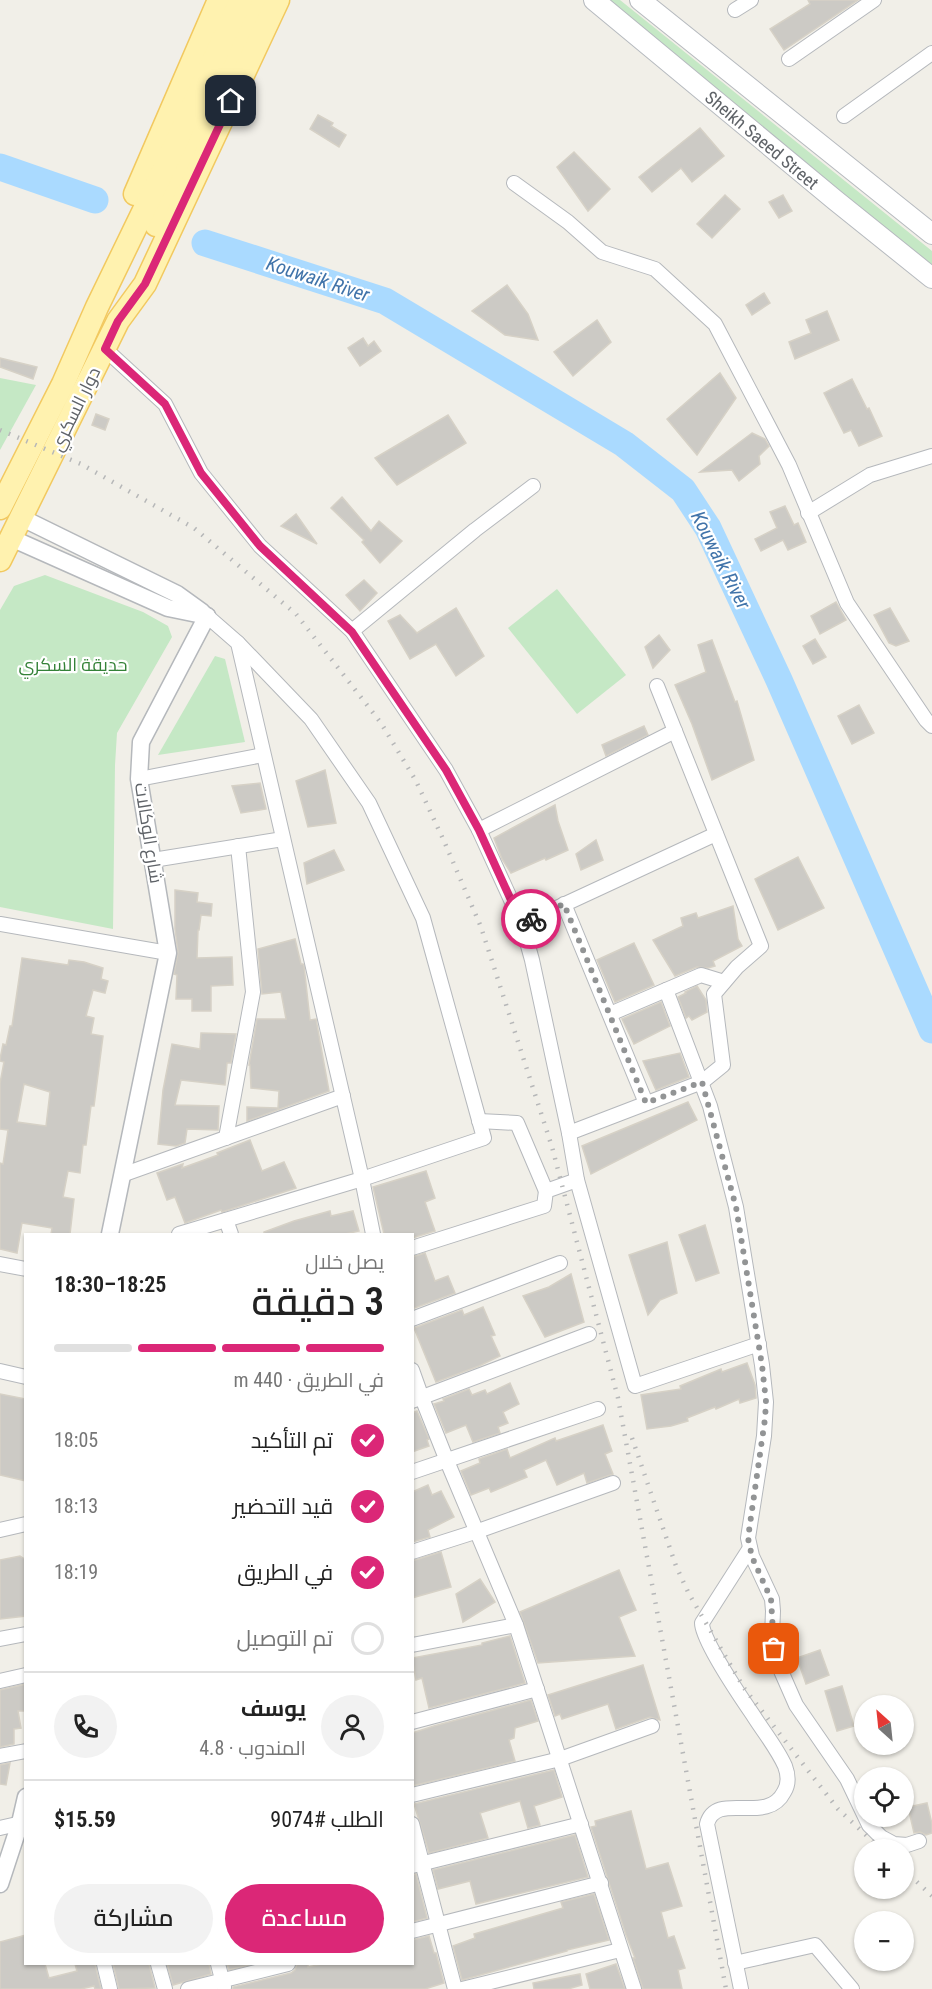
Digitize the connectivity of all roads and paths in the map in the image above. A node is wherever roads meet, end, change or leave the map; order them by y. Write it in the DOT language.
graph roads {
  1 [pos="219,0"];
  2 [pos="241,0"];
  3 [pos="258,0"];
  4 [pos="278,0"];
  5 [pos="594,0"];
  6 [pos="640,0"];
  7 [pos="751,0"];
  8 [pos="874,0"];
  9 [pos="735,10"];
  10 [pos="932,53"];
  11 [pos="789,59"];
  12 [pos="844,116"];
  13 [pos="168,178"];
  14 [pos="514,183"];
  15 [pos="932,234"];
  16 [pos="932,278"];
  17 [pos="97,307"];
  18 [pos="118,321"];
  19 [pos="105,349"];
  20 [pos="932,456"];
  21 [pos="533,486"];
  22 [pos="1,503"];
  23 [pos="808,513"];
  24 [pos="16,528"];
  25 [pos="0,560"];
  26 [pos="207,616"];
  27 [pos="352,632"];
  28 [pos="238,643"];
  29 [pos="657,686"];
  30 [pos="932,726"];
  31 [pos="675,731"];
  32 [pos="263,755"];
  33 [pos="138,779"];
  34 [pos="479,830"];
  35 [pos="716,834"];
  36 [pos="283,839"];
  37 [pos="238,846"];
  38 [pos="153,860"];
  39 [pos="564,904"];
  40 [pos="0,924"];
  41 [pos="522,924"];
  42 [pos="168,953"];
  43 [pos="724,982"];
  44 [pos="666,990"];
  45 [pos="610,1014"];
  46 [pos="702,1082"];
  47 [pos="343,1096"];
  48 [pos="646,1103"];
  49 [pos="480,1121"];
  50 [pos="569,1133"];
  51 [pos="226,1138"];
  52 [pos="122,1175"];
  53 [pos="362,1179"];
  54 [pos="577,1180"];
  55 [pos="546,1191"];
  56 [pos="226,1220"];
  57 [pos="110,1233"];
  58 [pos="182,1233"];
  59 [pos="231,1233"];
  60 [pos="373,1233"];
  61 [pos="414,1247"];
  62 [pos="560,1263"];
  63 [pos="0,1264"];
  64 [pos="24,1269"];
  65 [pos="414,1318"];
  66 [pos="589,1334"];
  67 [pos="759,1344"];
  68 [pos="0,1371"];
  69 [pos="24,1377"];
  70 [pos="414,1382"];
  71 [pos="417,1400"];
  72 [pos="598,1409"];
  73 [pos="447,1461"];
  74 [pos="414,1471"];
  75 [pos="613,1483"];
  76 [pos="24,1524"];
  77 [pos="0,1530"];
  78 [pos="478,1531"];
  79 [pos="750,1548"];
  80 [pos="414,1551"];
  81 [pos="516,1625"];
  82 [pos="24,1634"];
  83 [pos="0,1639"];
  84 [pos="414,1645"];
  85 [pos="24,1675"];
  86 [pos="0,1681"];
  87 [pos="537,1689"];
  88 [pos="414,1721"];
  89 [pos="652,1726"];
  90 [pos="24,1751"];
  91 [pos="0,1756"];
  92 [pos="560,1759"];
  93 [pos="414,1795"];
  94 [pos="23,1823"];
  95 [pos="581,1824"];
  96 [pos="0,1828"];
  97 [pos="414,1838"];
  98 [pos="919,1841"];
  99 [pos="418,1865"];
  100 [pos="601,1883"];
  101 [pos="0,1884"];
  102 [pos="438,1925"];
  103 [pos="414,1931"];
  104 [pos="620,1950"];
  105 [pos="735,1963"];
  106 [pos="104,1965"];
  107 [pos="158,1965"];
  108 [pos="218,1965"];
  109 [pos="285,1965"];
  110 [pos="224,1985"];
  111 [pos="110,1989"];
  112 [pos="165,1989"];
  113 [pos="188,1989"];
  114 [pos="455,1989"];
  115 [pos="462,1989"];
  116 [pos="634,1989"];
  117 [pos="741,1989"];
  118 [pos="852,1989"];
  1 -- 17 [label="main road"];
  2 -- 13 [label="main road"];
  3 -- 13 [label="main road"];
  4 -- 18 [label="main road, دوار السكري"];
  5 -- 16 [label="main road, Sheikh Saeed Street"];
  6 -- 15 [label="main road, Sheikh Saeed Street"];
  7 -- 9 [label="street"];
  8 -- 11 [label="street"];
  10 -- 12 [label="street"];
  13 -- 17 [label="main road"];
  13 -- 18 [label="main road"];
  14 -- 23 [label="street"];
  17 -- 22 [label="main road"];
  18 -- 19 [label="main road, دوار السكري"];
  19 -- 24 [label="main road, دوار السكري"];
  19 -- 27 [label="street"];
  20 -- 23 [label="street"];
  21 -- 27 [label="street"];
  23 -- 30 [label="street"];
  24 -- 25 [label="main road, دوار السكري"];
  24 -- 26 [label="street"];
  26 -- 28 [label="street"];
  26 -- 33 [label="street, شارع الوكالات"];
  27 -- 34 [label="street"];
  28 -- 32 [label="street"];
  28 -- 49 [label="street"];
  29 -- 31 [label="street"];
  31 -- 34 [label="street"];
  31 -- 35 [label="street"];
  32 -- 33 [label="street"];
  32 -- 36 [label="street"];
  33 -- 38 [label="street, شارع الوكالات"];
  34 -- 41 [label="street"];
  35 -- 39 [label="street"];
  35 -- 43 [label="street"];
  36 -- 37 [label="street"];
  36 -- 47 [label="street"];
  37 -- 38 [label="street"];
  37 -- 51 [label="street"];
  38 -- 42 [label="street, شارع الوكالات"];
  39 -- 41 [label="street"];
  39 -- 45 [label="street"];
  40 -- 42 [label="street"];
  41 -- 50 [label="street"];
  42 -- 52 [label="street, شارع الوكالات"];
  43 -- 44 [label="street"];
  43 -- 46 [label="street"];
  44 -- 45 [label="street"];
  44 -- 46 [label="street"];
  45 -- 48 [label="street"];
  46 -- 48 [label="street"];
  46 -- 67 [label="street"];
  47 -- 51 [label="street"];
  47 -- 53 [label="street"];
  48 -- 50 [label="street"];
  49 -- 53 [label="street"];
  49 -- 55 [label="street"];
  50 -- 54 [label="street"];
  51 -- 52 [label="street"];
  52 -- 57 [label="street, شارع الوكالات"];
  53 -- 56 [label="street"];
  53 -- 60 [label="street"];
  54 -- 55 [label="street"];
  54 -- 67 [label="street"];
  55 -- 61 [label="street"];
  56 -- 58 [label="street"];
  56 -- 59 [label="street"];
  62 -- 65 [label="street"];
  63 -- 64 [label="street"];
  66 -- 71 [label="street"];
  67 -- 79 [label="street"];
  68 -- 69 [label="street"];
  70 -- 71 [label="street"];
  71 -- 73 [label="street"];
  72 -- 73 [label="street"];
  73 -- 74 [label="street"];
  73 -- 78 [label="street"];
  75 -- 78 [label="street"];
  76 -- 77 [label="street"];
  78 -- 80 [label="street"];
  78 -- 81 [label="street"];
  79 -- 98 [label="street"];
  79 -- 105 [label="street"];
  81 -- 84 [label="street"];
  81 -- 87 [label="street"];
  82 -- 83 [label="street"];
  85 -- 86 [label="street"];
  87 -- 88 [label="street"];
  87 -- 92 [label="street"];
  89 -- 92 [label="street"];
  90 -- 91 [label="street"];
  92 -- 93 [label="street"];
  92 -- 95 [label="street"];
  94 -- 96 [label="street"];
  94 -- 101 [label="street"];
  95 -- 99 [label="street"];
  95 -- 100 [label="street"];
  97 -- 99 [label="street"];
  99 -- 102 [label="street"];
  100 -- 102 [label="street"];
  100 -- 104 [label="street"];
  102 -- 103 [label="street"];
  102 -- 114 [label="street"];
  104 -- 115 [label="street"];
  104 -- 116 [label="street"];
  105 -- 117 [label="street"];
  105 -- 118 [label="street"];
  106 -- 111 [label="street"];
  107 -- 112 [label="street"];
  108 -- 110 [label="street"];
  109 -- 110 [label="street"];
  110 -- 113 [label="street"];
}
